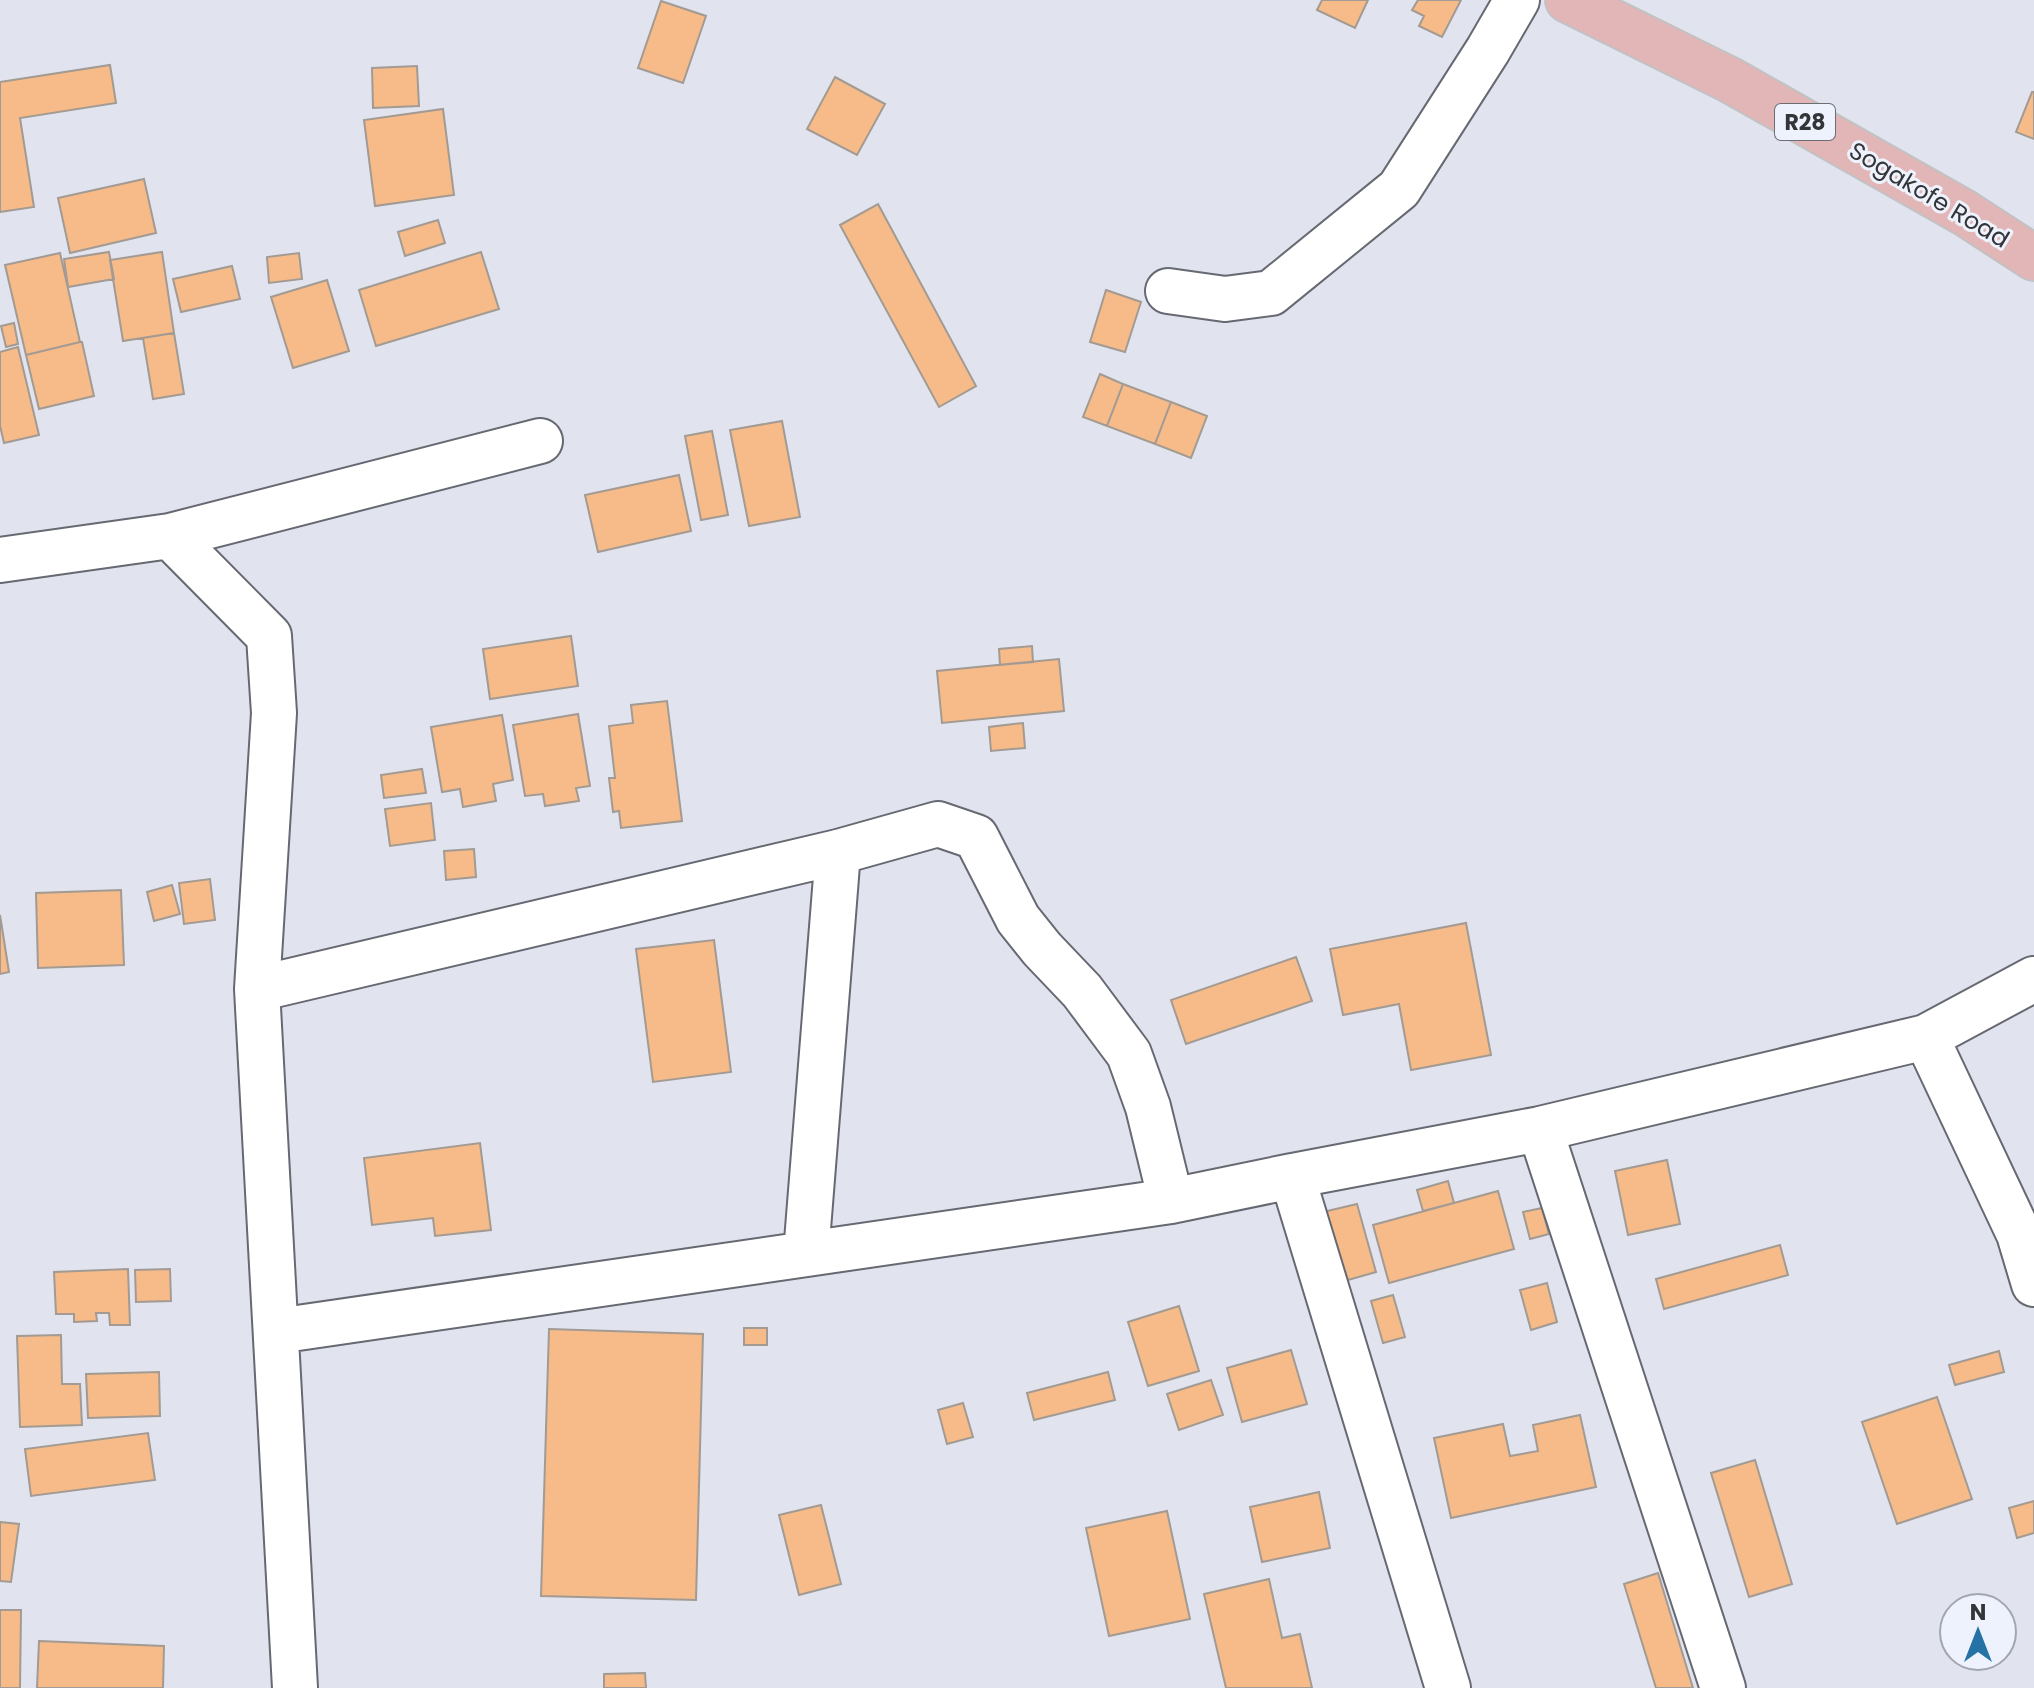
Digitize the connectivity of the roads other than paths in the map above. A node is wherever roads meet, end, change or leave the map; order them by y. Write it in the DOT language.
graph roads {
  1 [pos="1517,0"];
  2 [pos="1568,0"];
  3 [pos="2034,258"];
  4 [pos="1168,291"];
  5 [pos="540,441"];
  6 [pos="170,536"];
  7 [pos="0,560"];
  8 [pos="838,852"];
  9 [pos="2034,979"];
  10 [pos="257,989"];
  11 [pos="1926,1037"];
  12 [pos="1540,1129"];
  13 [pos="1292,1176"];
  14 [pos="1171,1201"];
  15 [pos="806,1254"];
  16 [pos="2034,1284"];
  17 [pos="277,1331"];
  18 [pos="295,1688"];
  19 [pos="1448,1688"];
  20 [pos="1723,1688"];
  1 -- 4 [label="street"];
  2 -- 3 [label="main road, Sogakofe Road / R28"];
  5 -- 6 [label="street"];
  6 -- 7 [label="street"];
  6 -- 10 [label="street"];
  8 -- 10 [label="street"];
  8 -- 14 [label="street"];
  8 -- 15 [label="street"];
  9 -- 11 [label="street"];
  10 -- 17 [label="street"];
  11 -- 12 [label="street"];
  11 -- 16 [label="street"];
  12 -- 13 [label="street"];
  12 -- 20 [label="street"];
  13 -- 14 [label="street"];
  13 -- 19 [label="street"];
  14 -- 15 [label="street"];
  15 -- 17 [label="street"];
  17 -- 18 [label="street"];
}
